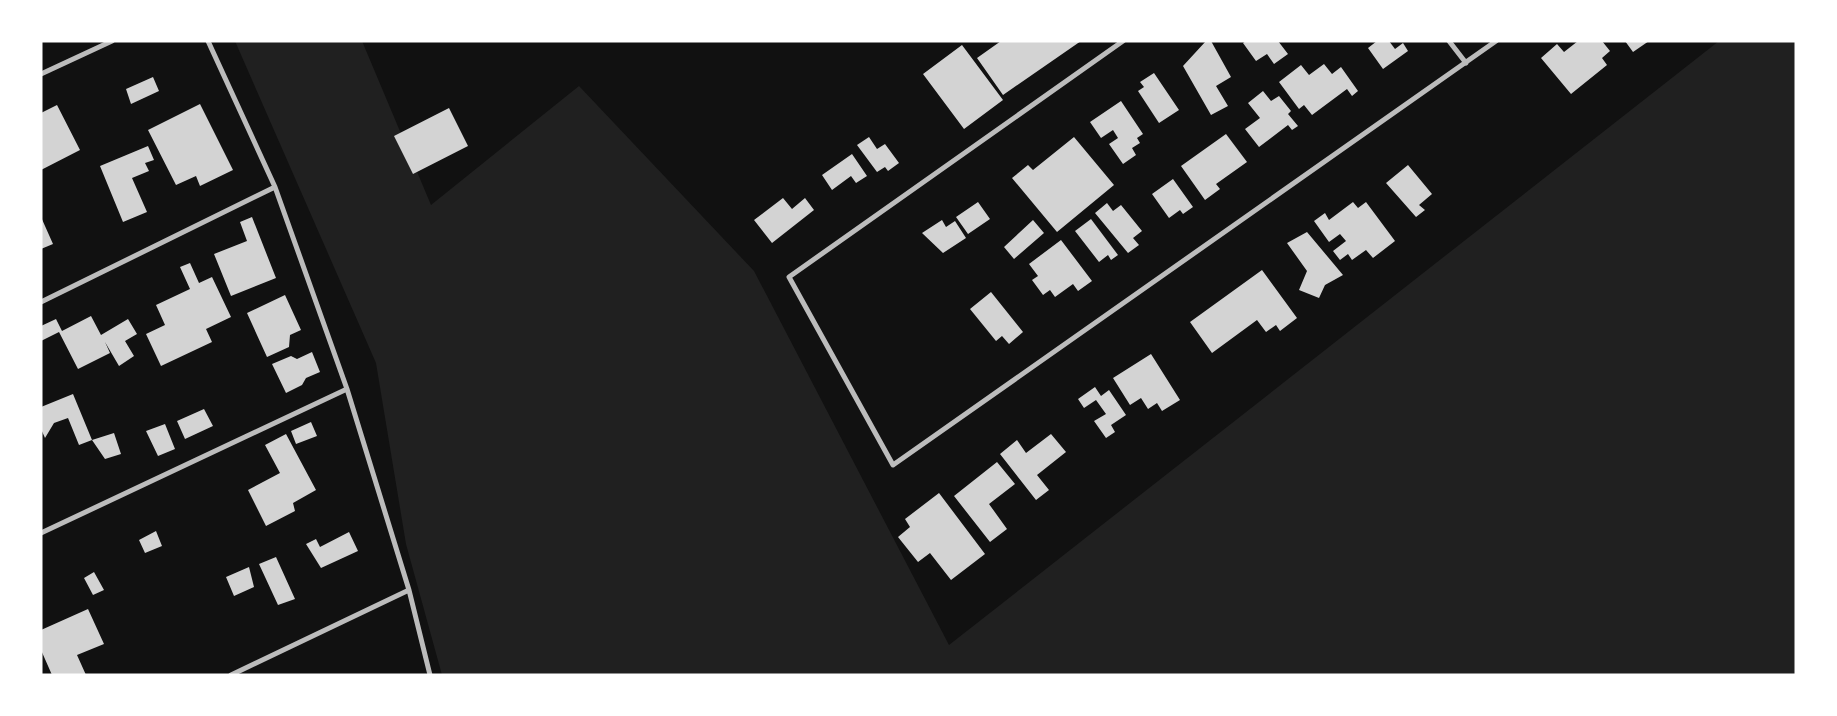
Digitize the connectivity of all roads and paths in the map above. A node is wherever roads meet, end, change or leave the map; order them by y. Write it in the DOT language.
graph roads {
  1 [pos="112,41"];
  2 [pos="208,41"];
  3 [pos="1123,41"];
  4 [pos="1449,41"];
  5 [pos="1496,41"];
  6 [pos="1466,64"];
  7 [pos="41,74"];
  8 [pos="275,187"];
  9 [pos="41,302"];
  10 [pos="347,389"];
  11 [pos="41,533"];
  12 [pos="408,590"];
  13 [pos="231,675"];
  14 [pos="430,675"];
  1 -- 7 [label="street"];
  2 -- 8 [label="street"];
  3 -- 6 [label="street"];
  4 -- 6 [label="street"];
  5 -- 6 [label="street"];
  8 -- 9 [label="street"];
  8 -- 10 [label="street"];
  10 -- 11 [label="street"];
  10 -- 12 [label="street"];
  12 -- 13 [label="street"];
  12 -- 14 [label="street"];
}
